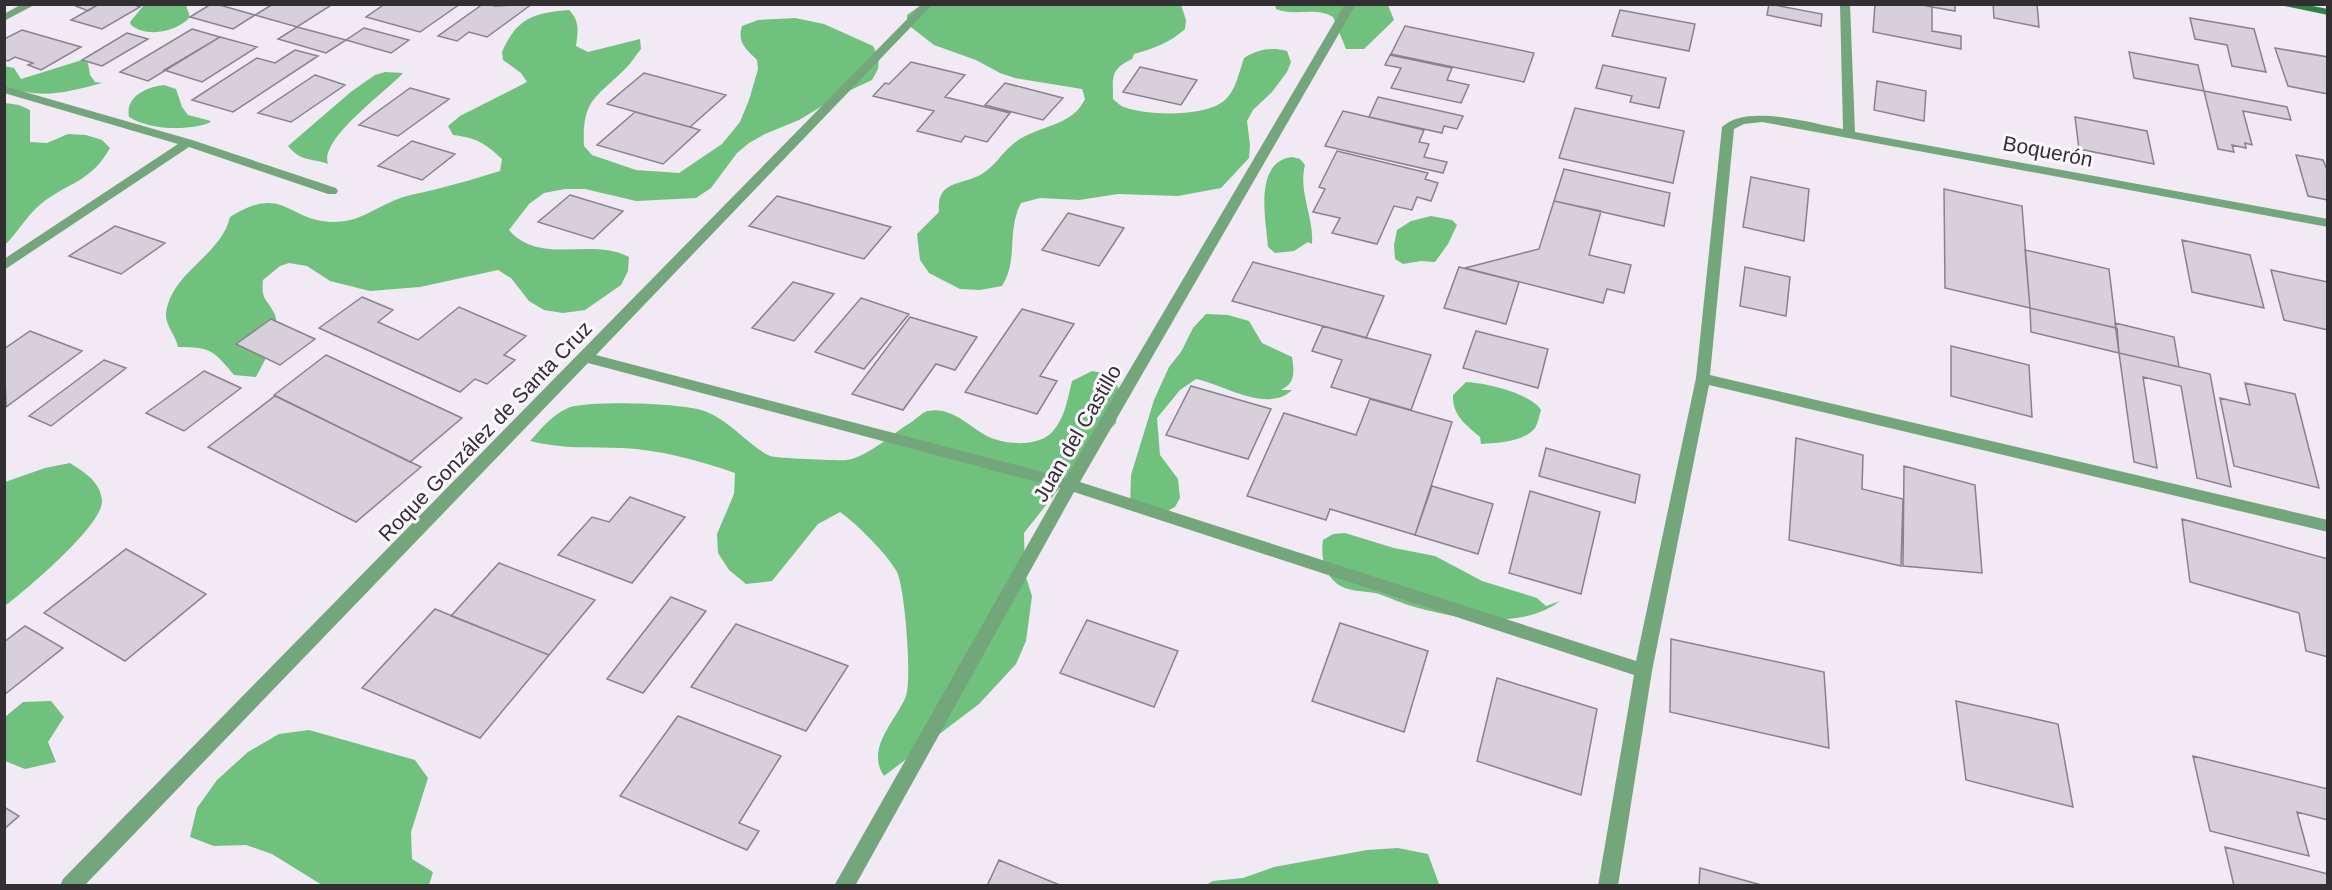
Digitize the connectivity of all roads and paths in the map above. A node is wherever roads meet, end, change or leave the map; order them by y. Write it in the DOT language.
graph roads {
  1 [pos="31,4"];
  2 [pos="928,4"];
  3 [pos="1351,4"];
  4 [pos="1845,4"];
  5 [pos="2280,4"];
  6 [pos="2328,12"];
  7 [pos="4,18"];
  8 [pos="4,89"];
  9 [pos="1849,134"];
  10 [pos="188,143"];
  11 [pos="332,191"];
  12 [pos="2328,223"];
  13 [pos="4,267"];
  14 [pos="586,357"];
  15 [pos="1703,378"];
  16 [pos="1070,485"];
  17 [pos="2328,526"];
  18 [pos="1643,671"];
  19 [pos="70,885"];
  20 [pos="844,885"];
  21 [pos="1608,885"];
  1 -- 7 [label="street"];
  2 -- 14 [label="street, Roque González de Santa Cruz"];
  3 -- 16 [label="street, Juan del Castillo"];
  4 -- 9 [label="street"];
  5 -- 6 [label="street"];
  8 -- 10 [label="street"];
  9 -- 12 [label="street, Boquerón"];
  9 -- 15 [label="street, Boquerón"];
  10 -- 11 [label="street"];
  10 -- 13 [label="street"];
  14 -- 16 [label="street"];
  14 -- 19 [label="street, Roque González de Santa Cruz"];
  15 -- 17 [label="street"];
  15 -- 18 [label="street"];
  16 -- 18 [label="street"];
  16 -- 20 [label="street, Juan del Castillo"];
  18 -- 21 [label="street"];
}
